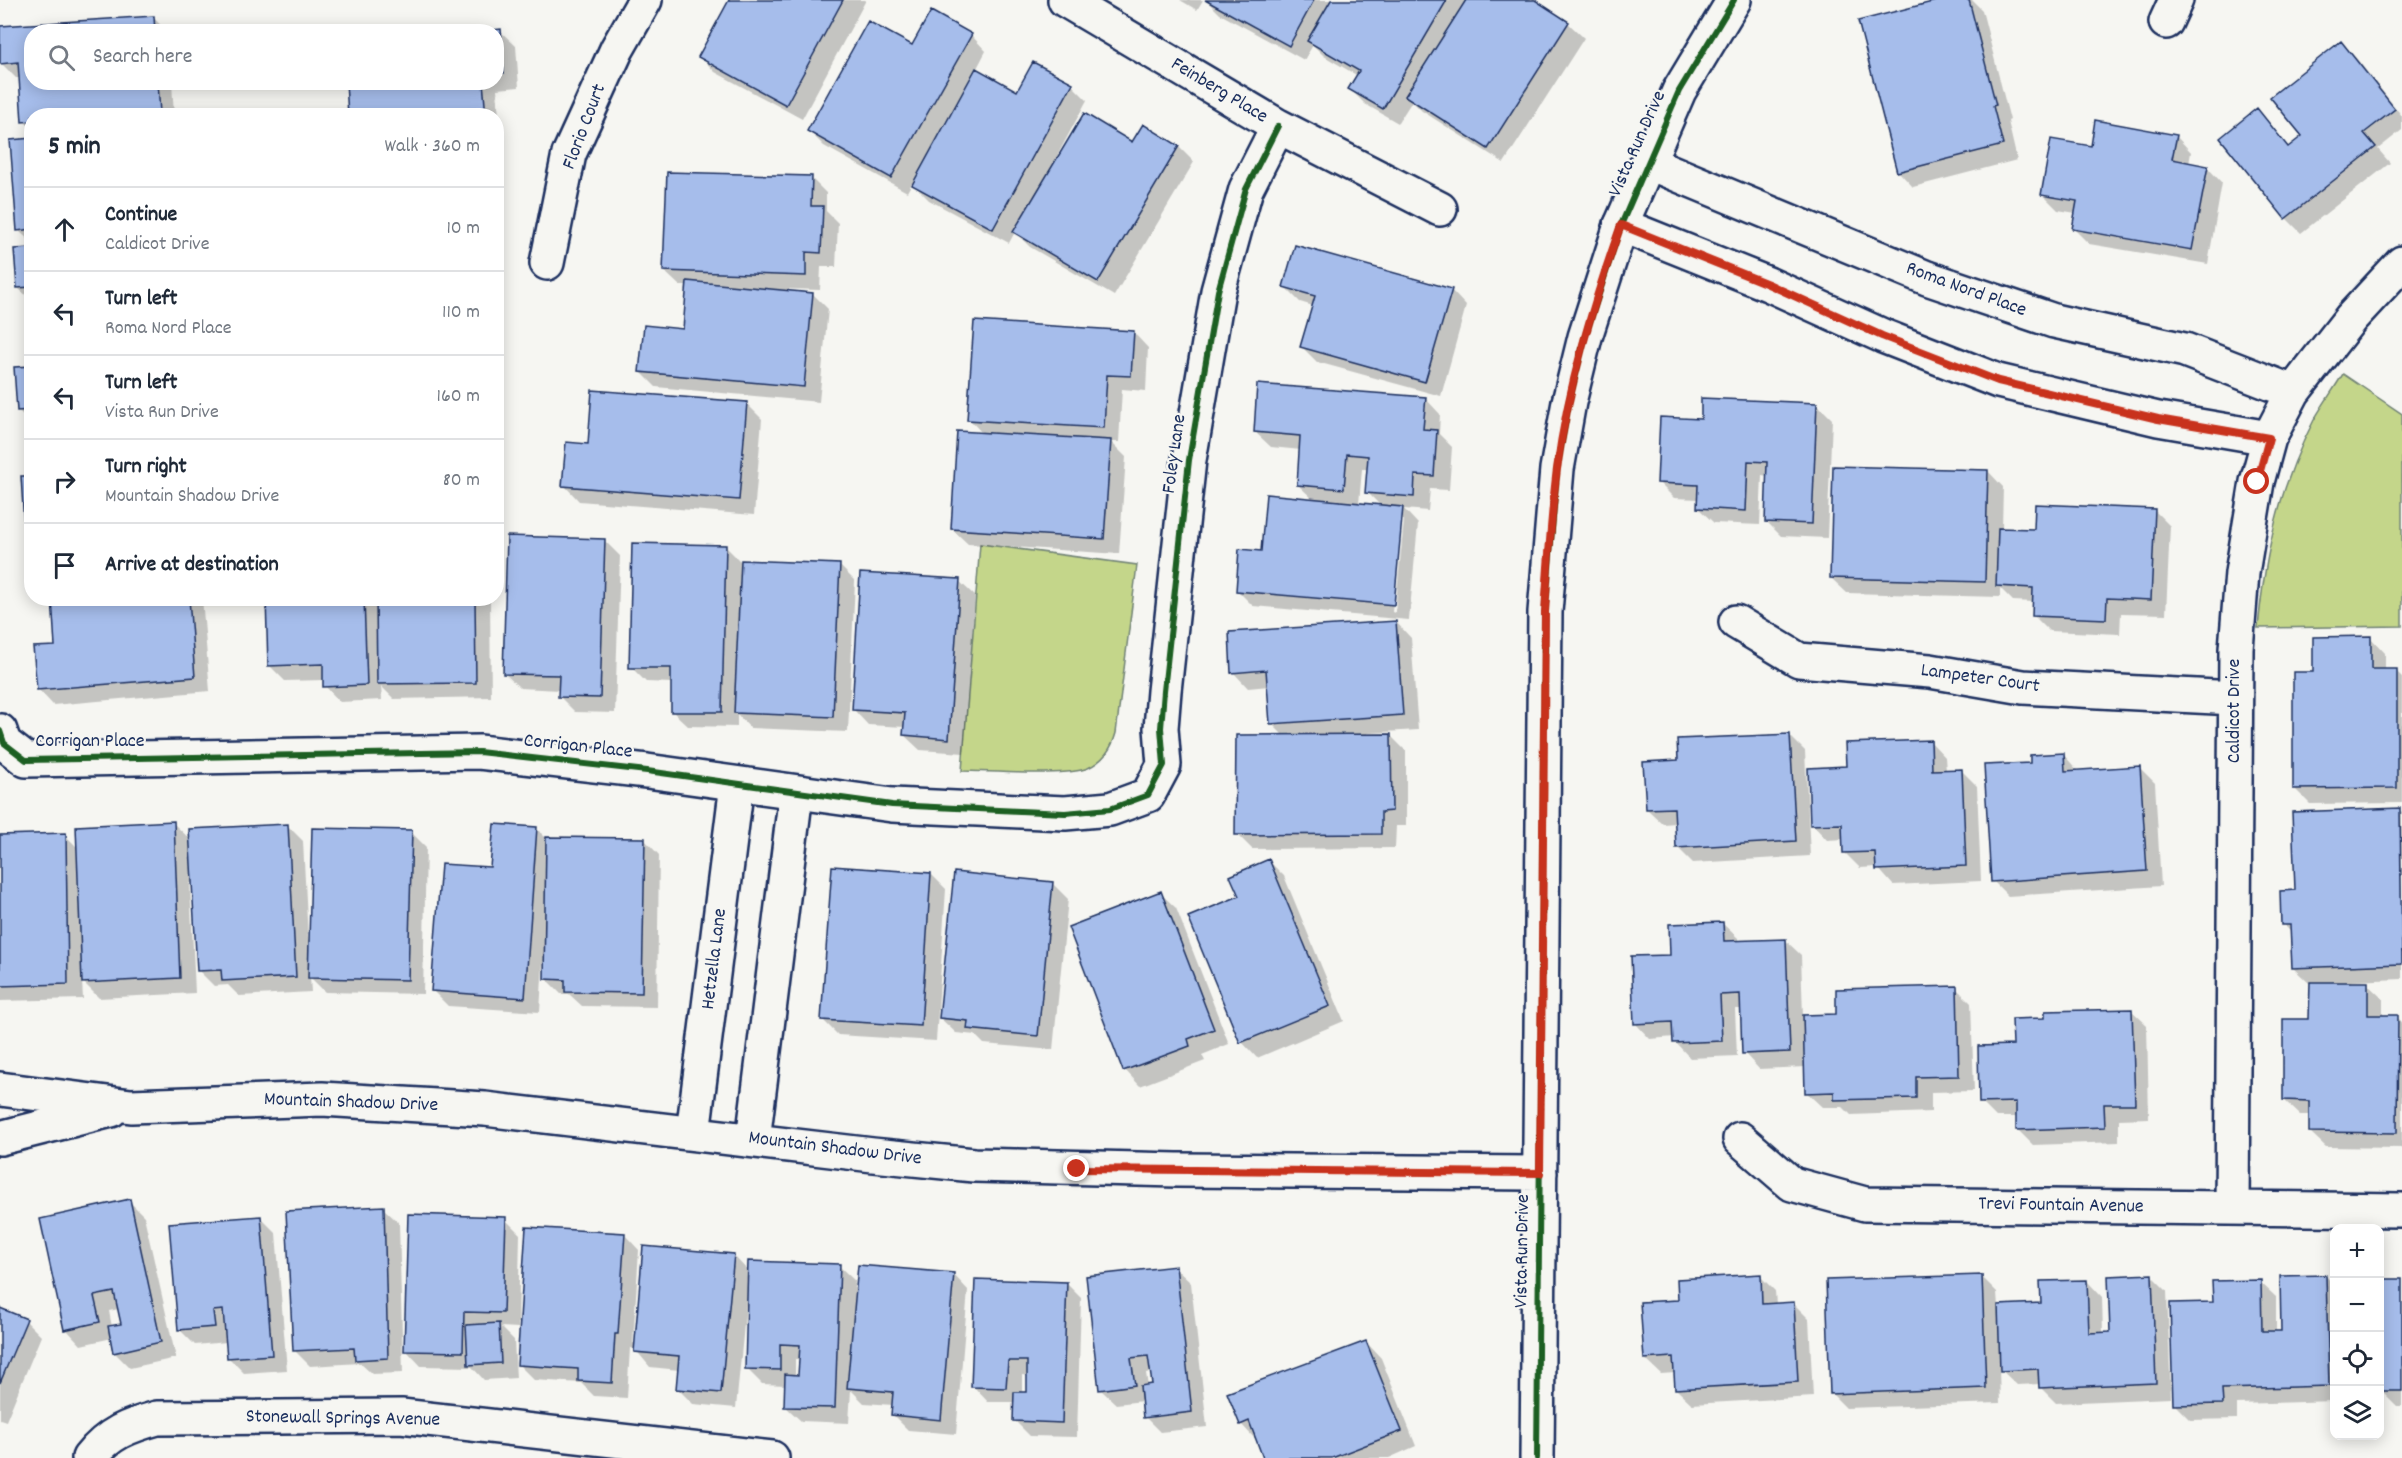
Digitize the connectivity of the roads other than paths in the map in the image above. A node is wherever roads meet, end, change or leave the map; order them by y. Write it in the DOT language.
graph roads {
  1 [pos="645,0"];
  2 [pos="1065,0"];
  3 [pos="1734,0"];
  4 [pos="1278,126"];
  5 [pos="1647,162"];
  6 [pos="1440,209"];
  7 [pos="1621,225"];
  8 [pos="548,263"];
  9 [pos="2402,263"];
  10 [pos="2293,392"];
  11 [pos="2269,438"];
  12 [pos="1736,622"];
  13 [pos="2235,698"];
  14 [pos="2,737"];
  15 [pos="737,784"];
  16 [pos="796,793"];
  17 [pos="1148,795"];
  18 [pos="0,1089"];
  19 [pos="131,1106"];
  20 [pos="693,1133"];
  21 [pos="0,1138"];
  22 [pos="1740,1139"];
  23 [pos="753,1140"];
  24 [pos="1540,1173"];
  25 [pos="2232,1208"];
  26 [pos="2402,1210"];
  27 [pos="94,1452"];
  28 [pos="772,1458"];
  29 [pos="1537,1458"];
  1 -- 8 [label="street, Florio Court"];
  2 -- 4 [label="street, Feinberg Place"];
  3 -- 5 [label="street, Vista Run Drive"];
  4 -- 6 [label="street, Feinberg Place"];
  4 -- 17 [label="street, Foley Lane"];
  5 -- 7 [label="street, Vista Run Drive"];
  5 -- 10 [label="street, Roma Nord Place"];
  7 -- 11 [label="street"];
  7 -- 24 [label="street, Vista Run Drive"];
  9 -- 10 [label="street, Caldicot Drive"];
  10 -- 11 [label="street, Caldicot Drive"];
  11 -- 13 [label="street, Caldicot Drive"];
  12 -- 13 [label="street, Lampeter Court"];
  13 -- 25 [label="street, Caldicot Drive"];
  14 -- 15 [label="street, Corrigan Place"];
  15 -- 16 [label="street, Corrigan Place"];
  15 -- 20 [label="street, Hetzella Lane"];
  16 -- 17 [label="street, Corrigan Place"];
  16 -- 23 [label="street"];
  18 -- 19 [label="street, Mountain Shadow Drive"];
  19 -- 20 [label="street, Mountain Shadow Drive"];
  19 -- 21 [label="street, Mountain Shadow Drive"];
  20 -- 23 [label="street, Mountain Shadow Drive"];
  22 -- 25 [label="street, Trevi Fountain Avenue"];
  23 -- 24 [label="street, Mountain Shadow Drive"];
  24 -- 29 [label="street, Vista Run Drive"];
  25 -- 26 [label="street, Trevi Fountain Avenue"];
  27 -- 28 [label="street, Stonewall Springs Avenue"];
}
